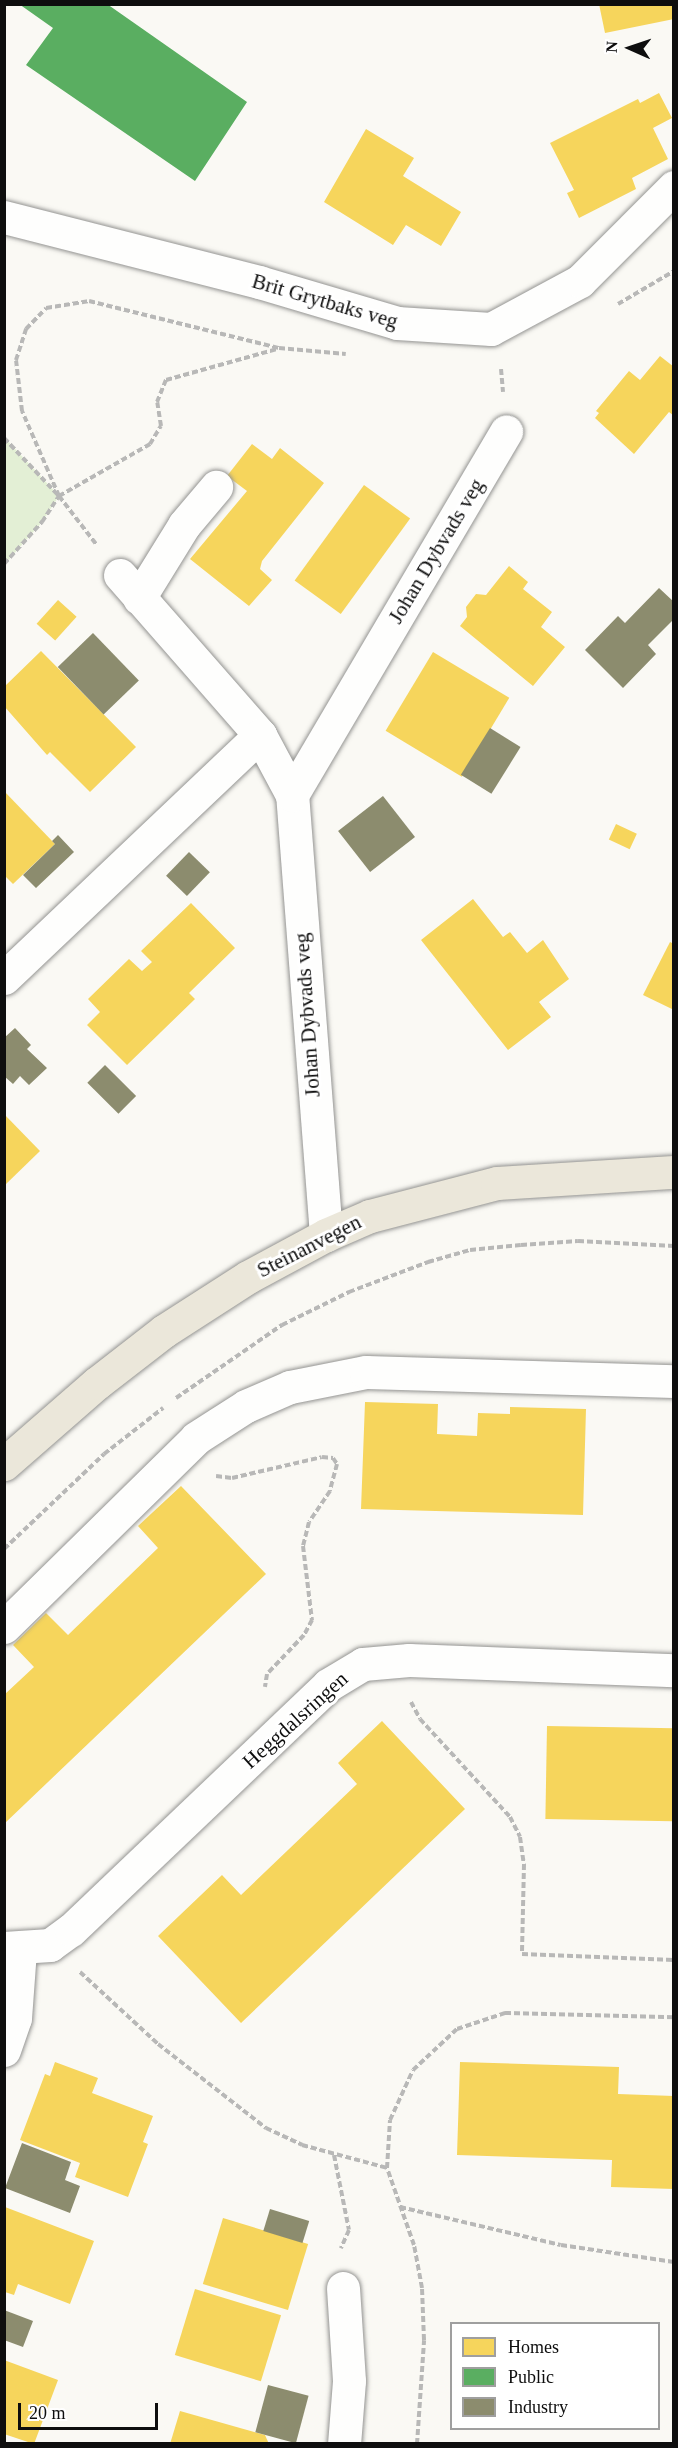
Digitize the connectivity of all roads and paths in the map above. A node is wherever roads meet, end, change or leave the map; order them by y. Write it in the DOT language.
graph roads {
  1 [pos="674,187"];
  2 [pos="4,217"];
  3 [pos="491,329"];
  4 [pos="506,431"];
  5 [pos="4,438"];
  6 [pos="216,487"];
  7 [pos="58,496"];
  8 [pos="4,564"];
  9 [pos="130,587"];
  10 [pos="260,735"];
  11 [pos="292,795"];
  12 [pos="4,978"];
  13 [pos="674,1172"];
  14 [pos="326,1235"];
  15 [pos="674,1381"];
  16 [pos="186,1447"];
  17 [pos="4,1464"];
  18 [pos="4,1627"];
  19 [pos="409,1660"];
  20 [pos="674,1670"];
  21 [pos="292,1720"];
  22 [pos="25,1947"];
  23 [pos="674,1960"];
  24 [pos="674,2017"];
  25 [pos="4,2050"];
  26 [pos="334,2155"];
  27 [pos="387,2168"];
  28 [pos="400,2207"];
  29 [pos="674,2262"];
  30 [pos="343,2288"];
  31 [pos="344,2444"];
  32 [pos="417,2444"];
  1 -- 3 [label="street"];
  2 -- 3 [label="street, Brit Grytbaks veg"];
  3 -- 4 [label="path"];
  4 -- 11 [label="street, Johan Dybvads veg"];
  5 -- 7 [label="path"];
  6 -- 9 [label="street"];
  7 -- 7 [label="path"];
  7 -- 8 [label="path"];
  7 -- 9 [label="path"];
  9 -- 10 [label="street, Johan Dybvads veg"];
  10 -- 11 [label="street, Johan Dybvads veg"];
  10 -- 12 [label="street"];
  11 -- 14 [label="street, Johan Dybvads veg"];
  13 -- 14 [label="main road, Steinanvegen"];
  14 -- 17 [label="main road, Steinanvegen"];
  15 -- 16 [label="street"];
  16 -- 18 [label="street"];
  16 -- 21 [label="path"];
  19 -- 20 [label="street, Heggdalsringen"];
  19 -- 21 [label="street, Heggdalsringen"];
  19 -- 23 [label="path"];
  21 -- 22 [label="street, Heggdalsringen"];
  22 -- 25 [label="street"];
  22 -- 26 [label="path"];
  24 -- 27 [label="path"];
  26 -- 27 [label="path"];
  26 -- 30 [label="path"];
  27 -- 28 [label="path"];
  28 -- 29 [label="path"];
  28 -- 32 [label="path"];
  30 -- 31 [label="street"];
}
